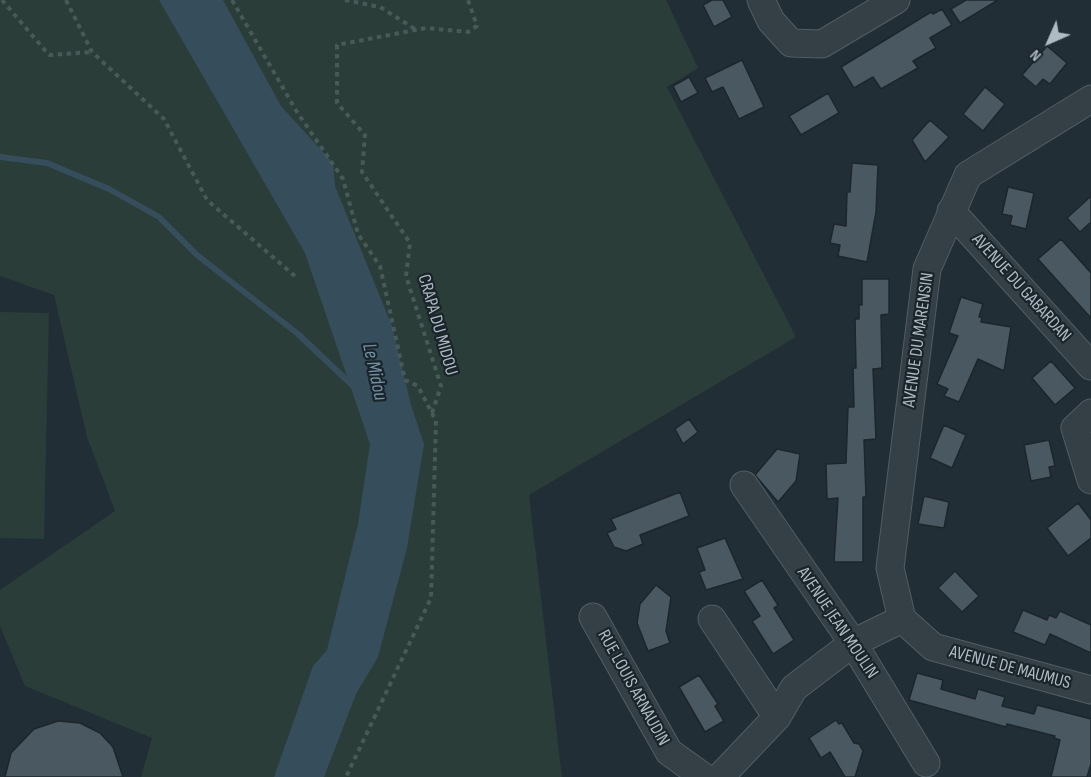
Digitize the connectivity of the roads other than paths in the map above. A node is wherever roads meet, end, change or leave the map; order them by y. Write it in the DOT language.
graph roads {
  1 [pos="761,0"];
  2 [pos="896,0"];
  3 [pos="1091,99"];
  4 [pos="951,211"];
  5 [pos="1091,366"];
  6 [pos="1091,413"];
  7 [pos="1091,480"];
  8 [pos="744,486"];
  9 [pos="593,617"];
  10 [pos="712,619"];
  11 [pos="902,619"];
  12 [pos="853,643"];
  13 [pos="1091,690"];
  14 [pos="777,717"];
  15 [pos="926,763"];
  16 [pos="704,777"];
  17 [pos="720,777"];
  1 -- 2 [label="street"];
  3 -- 4 [label="street, AVENUE DU MARENSIN"];
  4 -- 5 [label="street, AVENUE DU GABARDAN"];
  4 -- 11 [label="street, AVENUE DU MARENSIN"];
  6 -- 7 [label="street"];
  8 -- 12 [label="street, AVENUE JEAN MOULIN"];
  9 -- 16 [label="street, RUE LOUIS ARNAUDIN"];
  10 -- 14 [label="street"];
  11 -- 12 [label="street"];
  11 -- 13 [label="street, AVENUE DE MAUMUS"];
  12 -- 14 [label="street"];
  12 -- 15 [label="street, AVENUE JEAN MOULIN"];
  14 -- 17 [label="street"];
}
